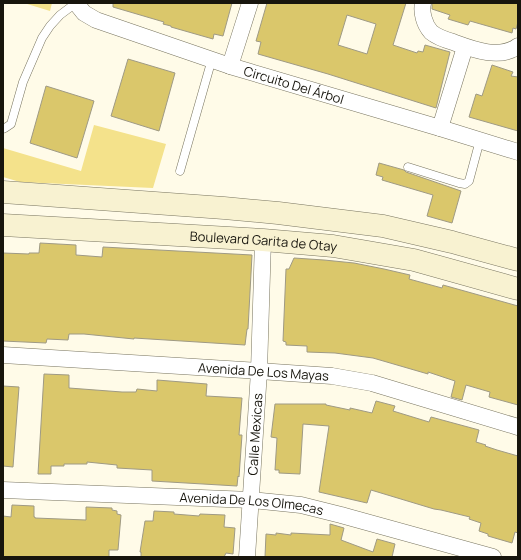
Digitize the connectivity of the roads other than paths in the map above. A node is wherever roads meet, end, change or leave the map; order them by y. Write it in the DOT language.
graph roads {
  1 [pos="76,3"];
  2 [pos="250,3"];
  3 [pos="423,3"];
  4 [pos="465,46"];
  5 [pos="518,46"];
  6 [pos="212,59"];
  7 [pos="230,66"];
  8 [pos="440,128"];
  9 [pos="3,129"];
  10 [pos="480,140"];
  11 [pos="518,152"];
  12 [pos="408,167"];
  13 [pos="180,171"];
  14 [pos="3,192"];
  15 [pos="3,225"];
  16 [pos="263,240"];
  17 [pos="518,260"];
  18 [pos="518,289"];
  19 [pos="3,355"];
  20 [pos="259,371"];
  21 [pos="518,427"];
  22 [pos="3,490"];
  23 [pos="251,500"];
  24 [pos="247,557"];
  25 [pos="492,557"];
  1 -- 6 [label="street, Circuito Del Árbol"];
  1 -- 9 [label="lane"];
  2 -- 7 [label="street"];
  3 -- 4 [label="street"];
  4 -- 5 [label="street"];
  4 -- 8 [label="street"];
  6 -- 7 [label="street, Circuito Del Árbol"];
  6 -- 13 [label="lane"];
  7 -- 8 [label="street, Circuito Del Árbol"];
  8 -- 10 [label="street, Circuito Del Árbol"];
  10 -- 11 [label="street, Circuito Del Árbol"];
  10 -- 12 [label="lane"];
  14 -- 17 [label="main road, Boulevard Garita de Otay"];
  15 -- 16 [label="main road, Boulevard Garita de Otay"];
  16 -- 18 [label="main road, Boulevard Garita de Otay"];
  16 -- 20 [label="street, Calle Mexicas"];
  19 -- 20 [label="street, Avenida De Los Mayas"];
  20 -- 21 [label="street, Avenida De Los Mayas"];
  20 -- 23 [label="street, Calle Mexicas"];
  22 -- 23 [label="street, Avenida De Los Olmecas"];
  23 -- 24 [label="street, Calle Mexicas"];
  23 -- 25 [label="street, Avenida De Los Olmecas"];
}
